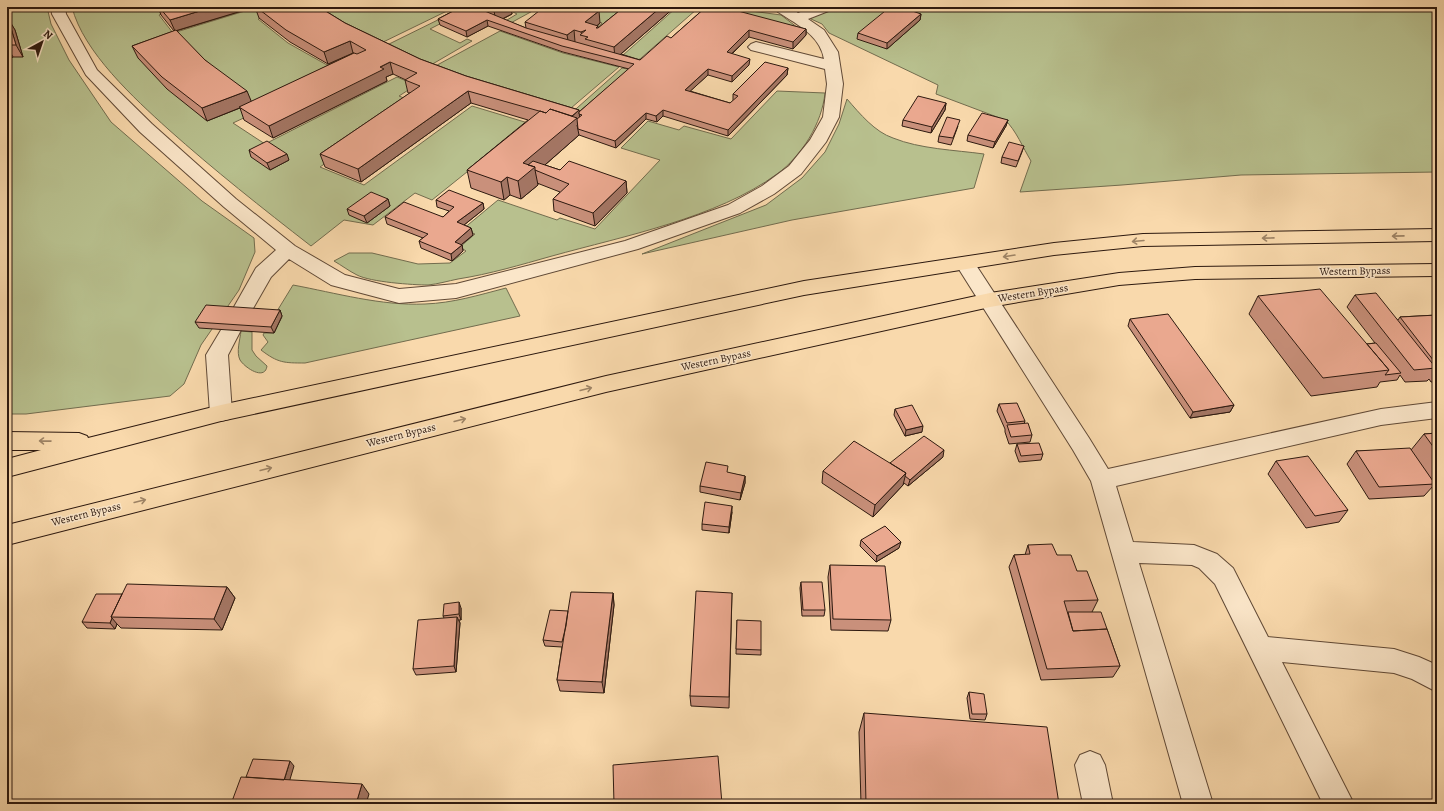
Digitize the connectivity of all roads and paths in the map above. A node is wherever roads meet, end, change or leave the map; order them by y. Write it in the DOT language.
graph roads {
  1 [pos="58,7"];
  2 [pos="780,7"];
  3 [pos="826,7"];
  4 [pos="797,18"];
  5 [pos="756,47"];
  6 [pos="832,66"];
  7 [pos="1437,235"];
  8 [pos="288,250"];
  9 [pos="965,262"];
  10 [pos="1437,270"];
  11 [pos="990,300"];
  12 [pos="1437,410"];
  13 [pos="221,413"];
  14 [pos="7,441"];
  15 [pos="112,442"];
  16 [pos="7,468"];
  17 [pos="1102,480"];
  18 [pos="31,528"];
  19 [pos="7,535"];
  20 [pos="7,538"];
  21 [pos="1124,552"];
  22 [pos="1260,648"];
  23 [pos="1437,679"];
  24 [pos="1090,765"];
  25 [pos="1098,804"];
  26 [pos="1198,804"];
  27 [pos="1339,804"];
  1 -- 8 [label="street"];
  2 -- 4 [label="street"];
  3 -- 4 [label="street"];
  4 -- 6 [label="street"];
  5 -- 6 [label="street"];
  6 -- 8 [label="street"];
  7 -- 9 [label="highway, one-way"];
  8 -- 13 [label="street"];
  9 -- 11 [label="street"];
  9 -- 13 [label="highway"];
  10 -- 11 [label="highway, Western Bypass"];
  11 -- 17 [label="street"];
  18 -- 11 [label="highway, Western Bypass, one-way"];
  12 -- 17 [label="street"];
  13 -- 15 [label="highway"];
  15 -- 14 [label="highway, one-way"];
  15 -- 16 [label="highway"];
  17 -- 21 [label="street"];
  18 -- 19 [label="highway, Western Bypass"];
  18 -- 20 [label="highway"];
  21 -- 22 [label="street"];
  21 -- 26 [label="street"];
  22 -- 23 [label="street"];
  22 -- 27 [label="street"];
  24 -- 25 [label="street"];
}
